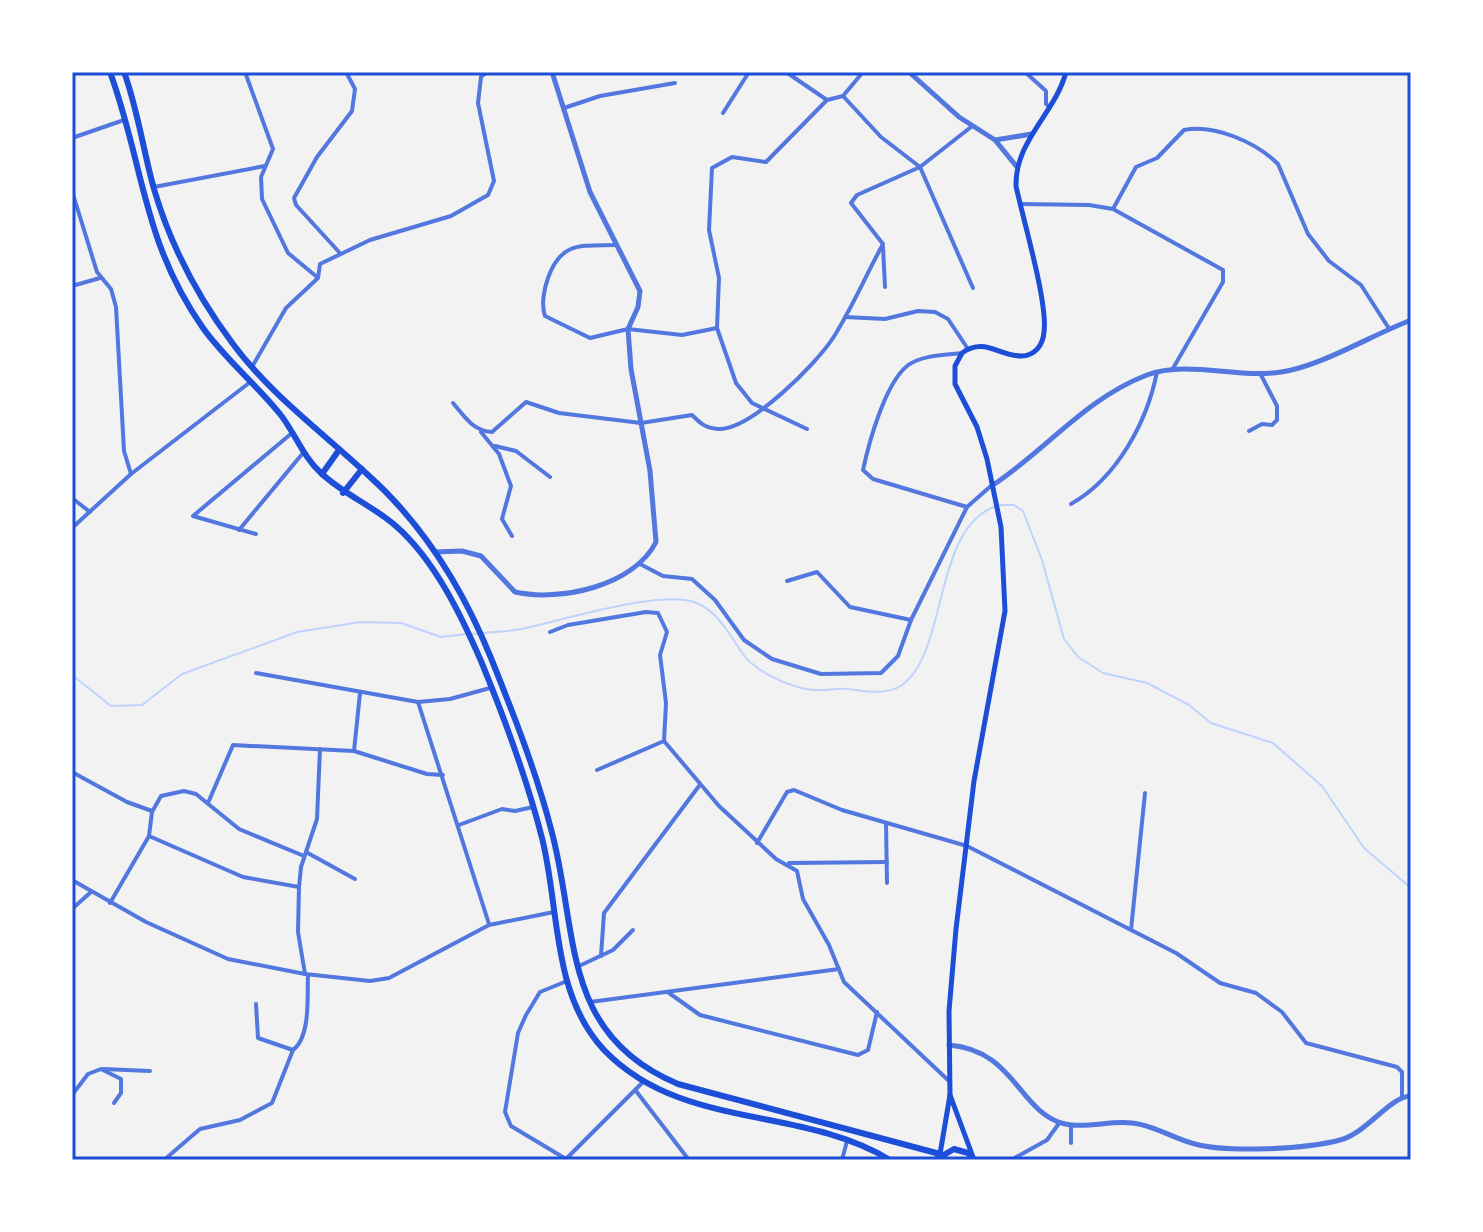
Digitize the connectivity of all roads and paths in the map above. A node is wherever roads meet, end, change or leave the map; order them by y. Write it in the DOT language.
graph roads {
  1 [pos="110,72"];
  2 [pos="124,72"];
  3 [pos="245,72"];
  4 [pos="346,72"];
  5 [pos="487,72"];
  6 [pos="552,72"];
  7 [pos="749,72"];
  8 [pos="786,72"];
  9 [pos="863,72"];
  10 [pos="909,72"];
  11 [pos="1025,72"];
  12 [pos="1066,72"];
  13 [pos="675,83"];
  14 [pos="843,96"];
  15 [pos="827,100"];
  16 [pos="564,108"];
  17 [pos="1051,109"];
  18 [pos="723,113"];
  19 [pos="124,120"];
  20 [pos="971,127"];
  21 [pos="1032,134"];
  22 [pos="72,138"];
  23 [pos="995,140"];
  24 [pos="265,166"];
  25 [pos="920,167"];
  26 [pos="1017,167"];
  27 [pos="153,187"];
  28 [pos="72,191"];
  29 [pos="1020,204"];
  30 [pos="1113,209"];
  31 [pos="883,244"];
  32 [pos="618,245"];
  33 [pos="339,252"];
  34 [pos="101,278"];
  35 [pos="318,278"];
  36 [pos="72,286"];
  37 [pos="885,287"];
  38 [pos="973,288"];
  39 [pos="845,317"];
  40 [pos="1411,321"];
  41 [pos="1388,327"];
  42 [pos="717,328"];
  43 [pos="628,329"];
  44 [pos="965,351"];
  45 [pos="252,367"];
  46 [pos="1172,370"];
  47 [pos="1157,372"];
  48 [pos="1261,375"];
  49 [pos="249,383"];
  50 [pos="453,403"];
  51 [pos="761,409"];
  52 [pos="641,423"];
  53 [pos="807,429"];
  54 [pos="1249,431"];
  55 [pos="481,432"];
  56 [pos="292,433"];
  57 [pos="493,445"];
  58 [pos="339,450"];
  59 [pos="303,453"];
  60 [pos="362,469"];
  61 [pos="131,474"];
  62 [pos="322,474"];
  63 [pos="550,477"];
  64 [pos="993,485"];
  65 [pos="343,493"];
  66 [pos="72,498"];
  67 [pos="1071,504"];
  68 [pos="967,507"];
  69 [pos="90,512"];
  70 [pos="72,528"];
  71 [pos="239,530"];
  72 [pos="256,534"];
  73 [pos="512,536"];
  74 [pos="435,552"];
  75 [pos="640,564"];
  76 [pos="787,581"];
  77 [pos="911,620"];
  78 [pos="550,632"];
  79 [pos="256,673"];
  80 [pos="490,688"];
  81 [pos="360,693"];
  82 [pos="418,702"];
  83 [pos="664,741"];
  84 [pos="320,749"];
  85 [pos="354,751"];
  86 [pos="597,770"];
  87 [pos="72,772"];
  88 [pos="443,775"];
  89 [pos="699,786"];
  90 [pos="1145,793"];
  91 [pos="208,803"];
  92 [pos="533,807"];
  93 [pos="152,812"];
  94 [pos="886,823"];
  95 [pos="458,826"];
  96 [pos="149,836"];
  97 [pos="757,843"];
  98 [pos="967,846"];
  99 [pos="305,854"];
  100 [pos="887,862"];
  101 [pos="784,863"];
  102 [pos="355,879"];
  103 [pos="72,880"];
  104 [pos="887,883"];
  105 [pos="299,887"];
  106 [pos="91,892"];
  107 [pos="110,903"];
  108 [pos="72,909"];
  109 [pos="555,912"];
  110 [pos="566,919"];
  111 [pos="556,921"];
  112 [pos="489,925"];
  113 [pos="633,930"];
  114 [pos="1131,930"];
  115 [pos="601,956"];
  116 [pos="575,968"];
  117 [pos="839,969"];
  118 [pos="306,974"];
  119 [pos="567,981"];
  120 [pos="669,993"];
  121 [pos="588,1003"];
  122 [pos="256,1004"];
  123 [pos="877,1012"];
  124 [pos="949,1045"];
  125 [pos="293,1050"];
  126 [pos="101,1069"];
  127 [pos="150,1071"];
  128 [pos="949,1081"];
  129 [pos="643,1082"];
  130 [pos="636,1091"];
  131 [pos="72,1095"];
  132 [pos="950,1095"];
  133 [pos="1411,1096"];
  134 [pos="1402,1097"];
  135 [pos="114,1103"];
  136 [pos="1060,1122"];
  137 [pos="1071,1125"];
  138 [pos="847,1141"];
  139 [pos="1071,1143"];
  140 [pos="938,1157"];
  141 [pos="975,1159"];
  142 [pos="164,1160"];
  143 [pos="566,1160"];
  144 [pos="689,1160"];
  145 [pos="842,1160"];
  146 [pos="890,1160"];
  147 [pos="1011,1160"];
  1 -- 19 [label="highway"];
  2 -- 27 [label="highway"];
  3 -- 24 [label="street"];
  4 -- 33 [label="street"];
  5 -- 33 [label="street"];
  6 -- 16 [label="street"];
  7 -- 18 [label="street"];
  8 -- 15 [label="street"];
  9 -- 14 [label="street"];
  10 -- 20 [label="street"];
  11 -- 17 [label="street"];
  12 -- 17 [label="main road"];
  13 -- 16 [label="street"];
  14 -- 15 [label="street"];
  14 -- 25 [label="street"];
  15 -- 42 [label="street"];
  16 -- 32 [label="street"];
  17 -- 21 [label="main road"];
  19 -- 22 [label="street"];
  19 -- 49 [label="highway"];
  20 -- 23 [label="street"];
  20 -- 25 [label="street"];
  21 -- 23 [label="street"];
  21 -- 26 [label="main road"];
  23 -- 26 [label="street"];
  24 -- 27 [label="street"];
  24 -- 35 [label="street"];
  25 -- 31 [label="street"];
  25 -- 38 [label="street"];
  26 -- 29 [label="main road"];
  27 -- 45 [label="highway"];
  28 -- 34 [label="street"];
  29 -- 30 [label="street"];
  29 -- 44 [label="main road"];
  30 -- 41 [label="street"];
  30 -- 46 [label="street"];
  31 -- 37 [label="street"];
  31 -- 39 [label="street"];
  32 -- 43 [label="street"];
  32 -- 43 [label="street"];
  33 -- 35 [label="street"];
  34 -- 36 [label="street"];
  34 -- 61 [label="street"];
  35 -- 45 [label="street"];
  39 -- 44 [label="street"];
  39 -- 51 [label="street"];
  40 -- 41 [label="street"];
  41 -- 48 [label="street"];
  42 -- 43 [label="street"];
  42 -- 51 [label="street"];
  43 -- 52 [label="street"];
  44 -- 64 [label="main road"];
  44 -- 68 [label="street"];
  45 -- 58 [label="highway"];
  46 -- 47 [label="street"];
  46 -- 48 [label="street"];
  47 -- 64 [label="street"];
  47 -- 67 [label="street"];
  48 -- 54 [label="street"];
  49 -- 56 [label="highway"];
  49 -- 61 [label="street"];
  50 -- 55 [label="street"];
  51 -- 52 [label="street"];
  51 -- 53 [label="street"];
  52 -- 55 [label="street"];
  52 -- 75 [label="street"];
  55 -- 57 [label="street"];
  56 -- 59 [label="highway"];
  56 -- 71 [label="street"];
  57 -- 63 [label="street"];
  57 -- 73 [label="street"];
  58 -- 60 [label="highway"];
  58 -- 62 [label="highway"];
  59 -- 62 [label="highway"];
  59 -- 71 [label="street"];
  60 -- 65 [label="highway"];
  60 -- 74 [label="highway"];
  61 -- 69 [label="street"];
  62 -- 65 [label="highway"];
  64 -- 68 [label="street"];
  64 -- 98 [label="main road"];
  65 -- 80 [label="highway"];
  66 -- 69 [label="street"];
  68 -- 77 [label="street"];
  69 -- 70 [label="street"];
  71 -- 72 [label="street"];
  74 -- 75 [label="street"];
  74 -- 110 [label="highway"];
  75 -- 77 [label="street"];
  76 -- 77 [label="street"];
  78 -- 83 [label="street"];
  79 -- 81 [label="street"];
  80 -- 82 [label="street"];
  80 -- 92 [label="highway"];
  81 -- 82 [label="street"];
  81 -- 85 [label="street"];
  82 -- 88 [label="street"];
  83 -- 86 [label="street"];
  83 -- 89 [label="street"];
  84 -- 85 [label="street"];
  84 -- 91 [label="street"];
  84 -- 99 [label="street"];
  85 -- 88 [label="street"];
  87 -- 93 [label="street"];
  88 -- 95 [label="street"];
  89 -- 97 [label="street"];
  89 -- 115 [label="street"];
  90 -- 114 [label="street"];
  91 -- 93 [label="street"];
  91 -- 99 [label="street"];
  92 -- 95 [label="street"];
  92 -- 109 [label="highway"];
  93 -- 96 [label="street"];
  94 -- 97 [label="street"];
  94 -- 98 [label="street"];
  94 -- 100 [label="street"];
  95 -- 112 [label="street"];
  96 -- 105 [label="street"];
  96 -- 107 [label="street"];
  97 -- 101 [label="street"];
  98 -- 114 [label="street"];
  98 -- 124 [label="main road"];
  99 -- 102 [label="street"];
  99 -- 105 [label="street"];
  100 -- 101 [label="street"];
  100 -- 104 [label="street"];
  101 -- 117 [label="street"];
  103 -- 106 [label="street"];
  105 -- 118 [label="street"];
  106 -- 107 [label="street"];
  106 -- 108 [label="street"];
  107 -- 118 [label="street"];
  109 -- 111 [label="highway"];
  109 -- 112 [label="street"];
  110 -- 111 [label="highway"];
  110 -- 116 [label="highway"];
  111 -- 119 [label="highway"];
  112 -- 118 [label="street"];
  113 -- 115 [label="street"];
  114 -- 134 [label="street"];
  115 -- 116 [label="street"];
  116 -- 121 [label="highway"];
  117 -- 120 [label="street"];
  117 -- 123 [label="street"];
  118 -- 125 [label="street"];
  119 -- 129 [label="highway"];
  119 -- 143 [label="street"];
  120 -- 121 [label="street"];
  120 -- 123 [label="street"];
  121 -- 140 [label="highway"];
  122 -- 125 [label="street"];
  123 -- 128 [label="street"];
  124 -- 128 [label="main road"];
  124 -- 136 [label="street"];
  125 -- 142 [label="street"];
  126 -- 127 [label="street"];
  126 -- 131 [label="street"];
  126 -- 135 [label="street"];
  128 -- 132 [label="main road"];
  129 -- 130 [label="street"];
  129 -- 138 [label="highway"];
  130 -- 143 [label="street"];
  130 -- 144 [label="street"];
  132 -- 140 [label="main road"];
  132 -- 141 [label="main road"];
  133 -- 134 [label="street"];
  134 -- 137 [label="street"];
  136 -- 137 [label="street"];
  136 -- 147 [label="street"];
  137 -- 139 [label="street"];
  138 -- 145 [label="street"];
  138 -- 146 [label="highway"];
  140 -- 141 [label="highway"];
}
